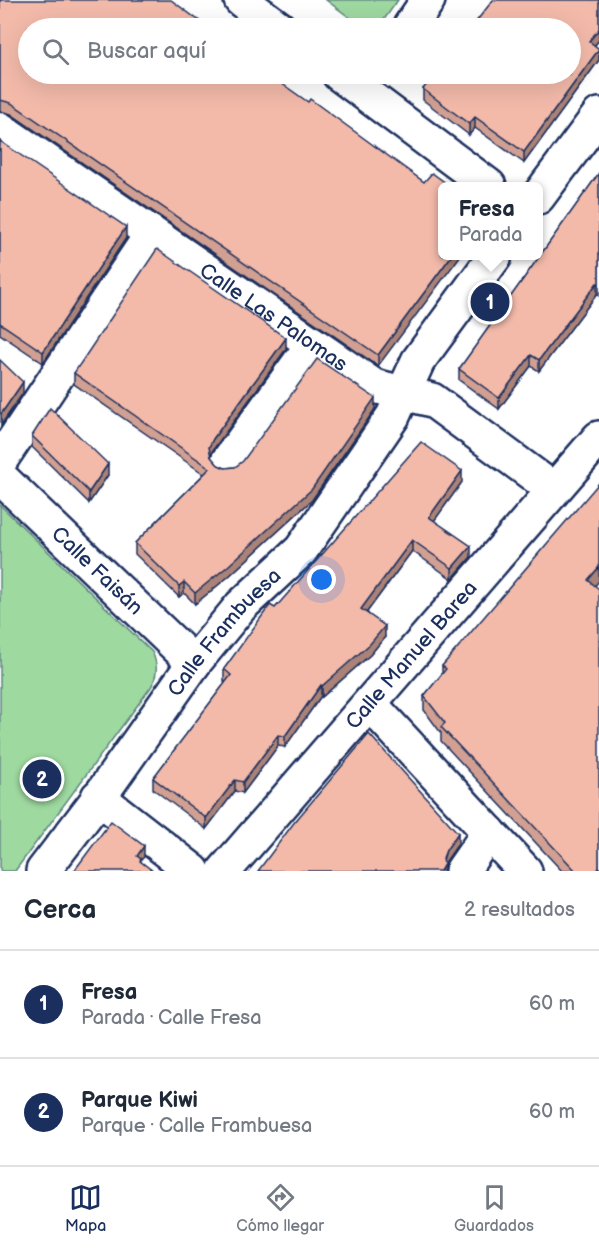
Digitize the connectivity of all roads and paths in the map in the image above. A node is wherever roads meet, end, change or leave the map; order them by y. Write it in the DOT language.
graph roads {
  1 [pos="241,0"];
  2 [pos="428,0"];
  3 [pos="265,18"];
  4 [pos="416,18"];
  5 [pos="373,84"];
  6 [pos="599,115"];
  7 [pos="0,129"];
  8 [pos="484,182"];
  9 [pos="543,190"];
  10 [pos="151,235"];
  11 [pos="491,260"];
  12 [pos="313,344"];
  13 [pos="404,394"];
  14 [pos="599,438"];
  15 [pos="0,461"];
  16 [pos="228,462"];
  17 [pos="0,477"];
  18 [pos="553,489"];
  19 [pos="194,663"];
  20 [pos="370,704"];
  21 [pos="98,797"];
  22 [pos="489,832"];
  23 [pos="43,871"];
  24 [pos="193,871"];
  25 [pos="224,871"];
  26 [pos="462,871"];
  27 [pos="525,871"];
  1 -- 3 [label="street"];
  2 -- 4 [label="street"];
  5 -- 8 [label="street"];
  6 -- 9 [label="street"];
  7 -- 10 [label="street, Calle Las Palomas"];
  10 -- 12 [label="street, Calle Las Palomas"];
  10 -- 15 [label="street"];
  11 -- 13 [label="street, Calle Frambuesa"];
  12 -- 13 [label="street, Calle Las Palomas"];
  12 -- 16 [label="street"];
  13 -- 18 [label="street, Calle Las Palomas"];
  13 -- 19 [label="street, Calle Frambuesa"];
  14 -- 18 [label="street, Calle Manuel Barea"];
  17 -- 19 [label="street, Calle Faisán"];
  18 -- 20 [label="street, Calle Manuel Barea"];
  19 -- 21 [label="street, Calle Frambuesa"];
  20 -- 22 [label="street"];
  20 -- 25 [label="street, Calle Manuel Barea"];
  21 -- 23 [label="street, Calle Frambuesa"];
  21 -- 24 [label="street"];
  22 -- 26 [label="street"];
  22 -- 27 [label="street"];
}
